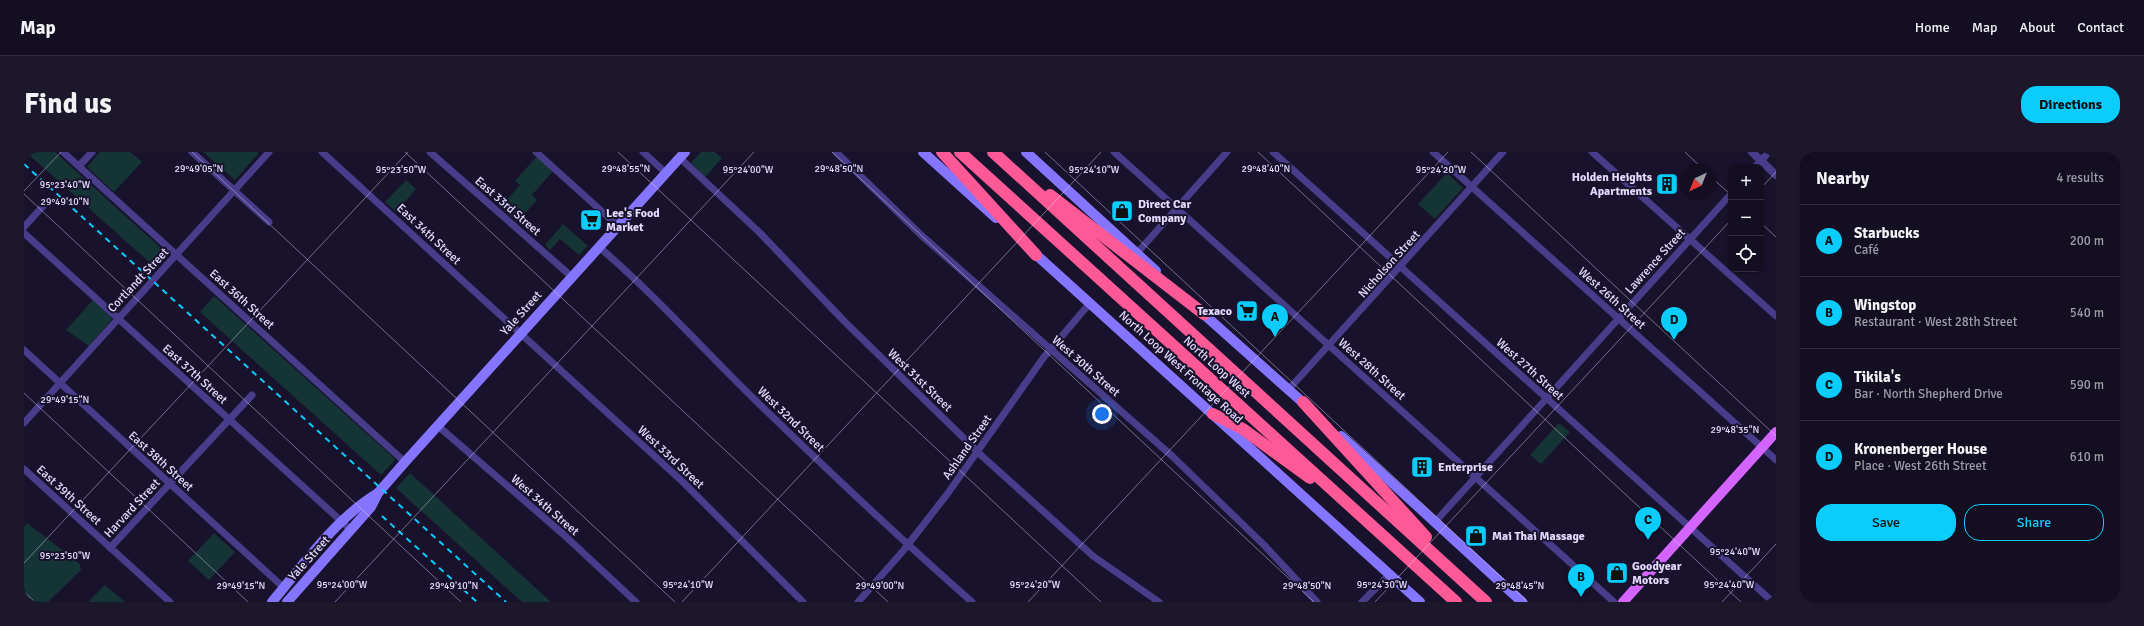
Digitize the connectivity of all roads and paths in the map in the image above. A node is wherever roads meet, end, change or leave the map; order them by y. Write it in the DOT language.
graph roads {
  1 [pos="63,152"];
  2 [pos="92,152"];
  3 [pos="192,152"];
  4 [pos="269,152"];
  5 [pos="322,152"];
  6 [pos="430,152"];
  7 [pos="536,152"];
  8 [pos="643,152"];
  9 [pos="836,152"];
  10 [pos="923,152"];
  11 [pos="942,152"];
  12 [pos="960,152"];
  13 [pos="994,152"];
  14 [pos="1026,152"];
  15 [pos="1114,152"];
  16 [pos="1227,152"];
  17 [pos="1273,152"];
  18 [pos="1433,152"];
  19 [pos="1504,152"];
  20 [pos="1592,152"];
  21 [pos="1752,152"];
  22 [pos="1769,152"];
  23 [pos="682,155"];
  24 [pos="1758,164"];
  25 [pos="79,166"];
  26 [pos="1764,168"];
  27 [pos="666,172"];
  28 [pos="1776,175"];
  29 [pos="1472,187"];
  30 [pos="234,189"];
  31 [pos="1728,197"];
  32 [pos="45,204"];
  33 [pos="1177,208"];
  34 [pos="269,222"];
  35 [pos="618,226"];
  36 [pos="24,227"];
  37 [pos="24,234"];
  38 [pos="1690,240"];
  39 [pos="599,247"];
  40 [pos="1137,253"];
  41 [pos="176,254"];
  42 [pos="1036,255"];
  43 [pos="1400,267"];
  44 [pos="572,276"];
  45 [pos="1090,303"];
  46 [pos="1204,314"];
  47 [pos="1776,316"];
  48 [pos="1618,318"];
  49 [pos="117,319"];
  50 [pos="520,333"];
  51 [pos="1329,345"];
  52 [pos="1050,349"];
  53 [pos="24,350"];
  54 [pos="60,383"];
  55 [pos="1289,389"];
  56 [pos="252,395"];
  57 [pos="1546,398"];
  58 [pos="1303,402"];
  59 [pos="1213,414"];
  60 [pos="230,419"];
  61 [pos="24,423"];
  62 [pos="438,426"];
  63 [pos="1776,432"];
  64 [pos="1762,448"];
  65 [pos="978,452"];
  66 [pos="1776,460"];
  67 [pos="405,462"];
  68 [pos="24,470"];
  69 [pos="1476,477"];
  70 [pos="170,484"];
  71 [pos="378,493"];
  72 [pos="1362,516"];
  73 [pos="342,521"];
  74 [pos="1435,522"];
  75 [pos="1690,527"];
  76 [pos="351,530"];
  77 [pos="907,545"];
  78 [pos="110,548"];
  79 [pos="318,548"];
  80 [pos="327,558"];
  81 [pos="1389,575"];
  82 [pos="284,588"];
  83 [pos="1476,593"];
  84 [pos="170,602"];
  85 [pos="272,602"];
  86 [pos="287,602"];
  87 [pos="636,602"];
  88 [pos="802,602"];
  89 [pos="858,602"];
  90 [pos="972,602"];
  91 [pos="1159,602"];
  92 [pos="1317,602"];
  93 [pos="1362,602"];
  94 [pos="1420,602"];
  95 [pos="1456,602"];
  96 [pos="1486,602"];
  97 [pos="1522,602"];
  98 [pos="1614,602"];
  99 [pos="1623,602"];
  100 [pos="1773,602"];
  1 -- 25 [label="street, East 36th Street"];
  2 -- 25 [label="street"];
  3 -- 30 [label="street"];
  4 -- 30 [label="street, Cortlandt Street"];
  5 -- 50 [label="street, East 34th Street"];
  6 -- 44 [label="street, East 33rd Street"];
  7 -- 35 [label="street"];
  8 -- 27 [label="street"];
  9 -- 52 [label="street, West 30th Street"];
  10 -- 42 [label="main road, North Loop West Frontage Road"];
  11 -- 42 [label="highway"];
  12 -- 72 [label="highway, North Loop West"];
  13 -- 46 [label="highway"];
  13 -- 83 [label="highway, North Loop West"];
  14 -- 40 [label="main road"];
  15 -- 33 [label="street, West 28th Street"];
  16 -- 33 [label="street"];
  17 -- 43 [label="street, West 27th Street"];
  18 -- 29 [label="street, West 26th Street"];
  19 -- 29 [label="street, Nicholson Street"];
  20 -- 38 [label="street"];
  21 -- 24 [label="street"];
  22 -- 24 [label="street"];
  23 -- 27 [label="main road, Yale Street"];
  23 -- 65 [label="street, West 31st Street"];
  25 -- 41 [label="street, East 36th Street"];
  26 -- 28 [label="street"];
  27 -- 35 [label="main road, Yale Street"];
  29 -- 43 [label="street, Nicholson Street"];
  29 -- 48 [label="street, West 26th Street"];
  30 -- 34 [label="street"];
  30 -- 41 [label="street, Cortlandt Street"];
  31 -- 38 [label="street, Lawrence Street"];
  32 -- 36 [label="street"];
  33 -- 40 [label="street"];
  33 -- 51 [label="street, West 28th Street"];
  35 -- 39 [label="main road, Yale Street"];
  37 -- 49 [label="street, East 37th Street"];
  38 -- 47 [label="street"];
  38 -- 48 [label="street, Lawrence Street"];
  39 -- 44 [label="main road, Yale Street"];
  39 -- 77 [label="street, West 32nd Street"];
  40 -- 46 [label="main road"];
  41 -- 49 [label="street, Cortlandt Street"];
  41 -- 67 [label="street, East 36th Street"];
  42 -- 45 [label="main road, North Loop West Frontage Road"];
  43 -- 51 [label="street, Nicholson Street"];
  43 -- 57 [label="street, West 27th Street"];
  44 -- 50 [label="main road, Yale Street"];
  45 -- 52 [label="street, Ashland Street"];
  45 -- 59 [label="main road, North Loop West Frontage Road"];
  46 -- 55 [label="main road"];
  48 -- 57 [label="street, Lawrence Street"];
  48 -- 64 [label="street, West 26th Street"];
  49 -- 54 [label="street, Cortlandt Street"];
  49 -- 60 [label="street, East 37th Street"];
  50 -- 62 [label="main road, Yale Street"];
  50 -- 88 [label="street, West 33rd Street"];
  51 -- 55 [label="street, Nicholson Street"];
  51 -- 69 [label="street, West 28th Street"];
  52 -- 65 [label="street, Ashland Street"];
  52 -- 92 [label="street, West 30th Street"];
  53 -- 54 [label="street, East 38th Street"];
  54 -- 61 [label="street, Cortlandt Street"];
  54 -- 70 [label="street, East 38th Street"];
  55 -- 58 [label="main road"];
  56 -- 60 [label="street, Harvard Street"];
  57 -- 69 [label="street, Lawrence Street"];
  57 -- 75 [label="street, West 27th Street"];
  58 -- 74 [label="main road"];
  58 -- 83 [label="highway"];
  59 -- 72 [label="highway"];
  59 -- 81 [label="main road, North Loop West Frontage Road"];
  60 -- 70 [label="street, Harvard Street"];
  60 -- 73 [label="street, East 37th Street"];
  62 -- 67 [label="main road, Yale Street"];
  62 -- 87 [label="street, West 34th Street"];
  63 -- 64 [label="main road"];
  64 -- 66 [label="street, West 26th Street"];
  64 -- 75 [label="main road"];
  65 -- 77 [label="street, Ashland Street"];
  65 -- 91 [label="street, West 31st Street"];
  67 -- 71 [label="main road, Yale Street"];
  68 -- 78 [label="street, East 39th Street"];
  69 -- 74 [label="street, Lawrence Street"];
  69 -- 98 [label="street, West 28th Street"];
  70 -- 78 [label="street, Harvard Street"];
  70 -- 82 [label="street, East 38th Street"];
  71 -- 73 [label="main road, Yale Street"];
  71 -- 76 [label="main road, Yale Street"];
  72 -- 95 [label="highway, North Loop West"];
  73 -- 76 [label="street, East 37th Street"];
  73 -- 79 [label="main road, Yale Street"];
  74 -- 97 [label="main road"];
  75 -- 99 [label="main road"];
  75 -- 100 [label="street, West 27th Street"];
  76 -- 80 [label="main road, Yale Street"];
  77 -- 89 [label="street, Ashland Street"];
  77 -- 90 [label="street, West 32nd Street"];
  78 -- 84 [label="street, East 39th Street"];
  79 -- 80 [label="main road"];
  79 -- 82 [label="main road, Yale Street"];
  80 -- 86 [label="main road, Yale Street"];
  81 -- 93 [label="street"];
  81 -- 94 [label="main road, North Loop West Frontage Road"];
  82 -- 85 [label="main road, Yale Street"];
  83 -- 96 [label="highway, North Loop West"];
}
